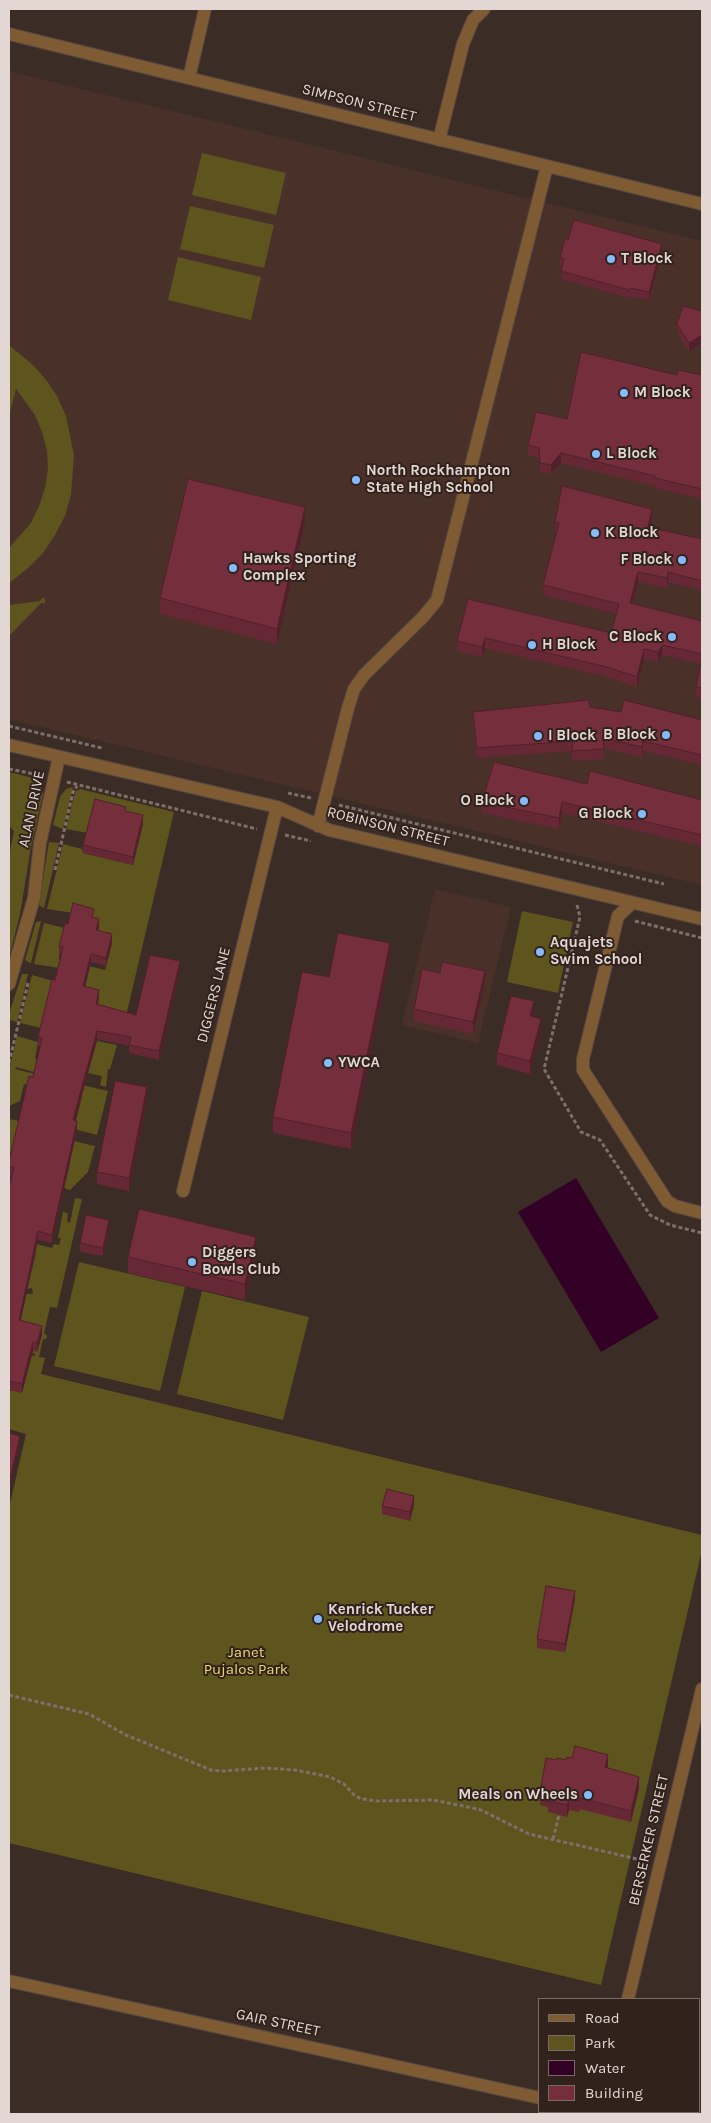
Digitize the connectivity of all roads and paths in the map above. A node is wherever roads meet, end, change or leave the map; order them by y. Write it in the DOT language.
graph roads {
  1 [pos="205,9"];
  2 [pos="484,9"];
  3 [pos="9,34"];
  4 [pos="189,78"];
  5 [pos="439,140"];
  6 [pos="546,166"];
  7 [pos="702,204"];
  8 [pos="9,745"];
  9 [pos="59,757"];
  10 [pos="9,768"];
  11 [pos="38,775"];
  12 [pos="277,807"];
  13 [pos="318,826"];
  14 [pos="632,903"];
  15 [pos="702,919"];
  16 [pos="9,984"];
  17 [pos="183,1192"];
  18 [pos="702,1213"];
  19 [pos="702,1689"];
  20 [pos="9,1695"];
  21 [pos="559,1815"];
  22 [pos="553,1839"];
  23 [pos="637,1859"];
  24 [pos="9,1981"];
  25 [pos="628,1998"];
  26 [pos="538,2098"];
  1 -- 4 [label="street"];
  2 -- 5 [label="street"];
  3 -- 4 [label="street, SIMPSON STREET"];
  4 -- 5 [label="street, SIMPSON STREET"];
  5 -- 6 [label="street, SIMPSON STREET"];
  6 -- 7 [label="street, SIMPSON STREET"];
  6 -- 13 [label="street"];
  8 -- 9 [label="street, ROBINSON STREET"];
  9 -- 12 [label="street, ROBINSON STREET"];
  9 -- 16 [label="street, ALAN DRIVE"];
  10 -- 11 [label="path"];
  12 -- 13 [label="street, ROBINSON STREET"];
  12 -- 17 [label="street, DIGGERS LANE"];
  13 -- 14 [label="street, ROBINSON STREET"];
  14 -- 15 [label="street, ROBINSON STREET"];
  14 -- 18 [label="street"];
  19 -- 25 [label="street, BERSERKER STREET"];
  20 -- 22 [label="path"];
  21 -- 22 [label="path"];
  22 -- 23 [label="path"];
  24 -- 26 [label="street, GAIR STREET"];
}
